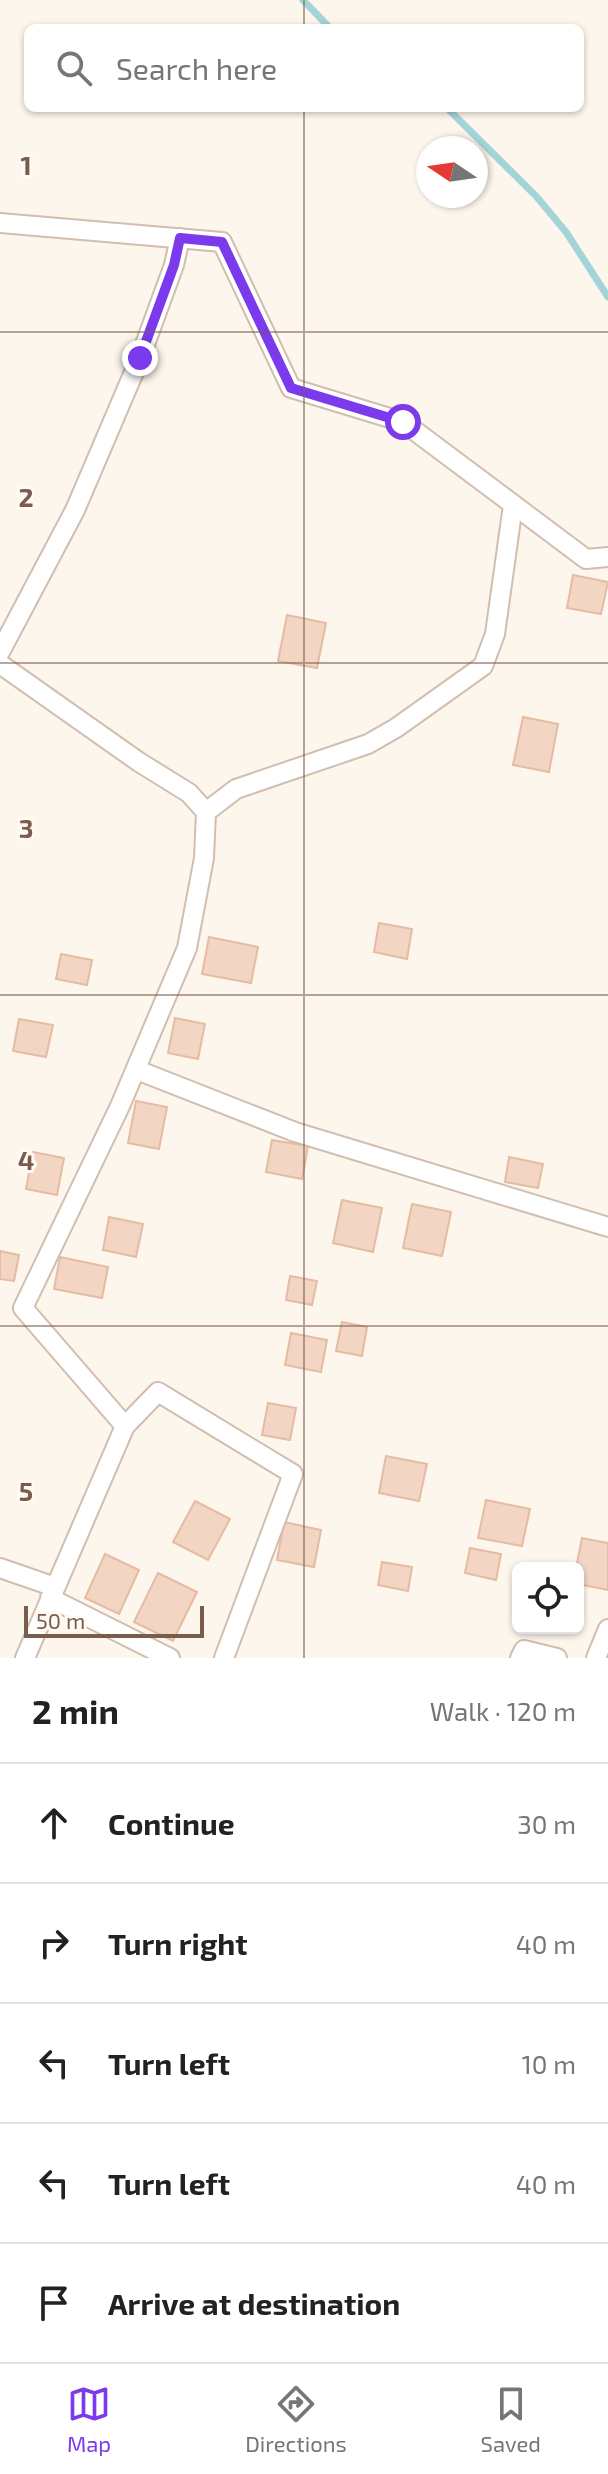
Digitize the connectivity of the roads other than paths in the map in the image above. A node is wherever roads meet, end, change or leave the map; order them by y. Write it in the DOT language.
graph roads {
  1 [pos="0,223"];
  2 [pos="180,238"];
  3 [pos="513,505"];
  4 [pos="608,557"];
  5 [pos="0,652"];
  6 [pos="0,664"];
  7 [pos="206,812"];
  8 [pos="137,1070"];
  9 [pos="608,1227"];
  10 [pos="125,1426"];
  11 [pos="0,1568"];
  12 [pos="52,1593"];
  13 [pos="608,1629"];
  14 [pos="25,1658"];
  15 [pos="170,1658"];
  16 [pos="224,1658"];
  17 [pos="520,1658"];
  18 [pos="557,1658"];
  19 [pos="596,1658"];
  1 -- 2 [label="street"];
  2 -- 3 [label="street"];
  2 -- 5 [label="street"];
  3 -- 4 [label="street"];
  3 -- 7 [label="street"];
  6 -- 7 [label="street"];
  7 -- 8 [label="street"];
  8 -- 9 [label="street"];
  8 -- 10 [label="street"];
  10 -- 12 [label="street"];
  10 -- 16 [label="street"];
  11 -- 12 [label="street"];
  12 -- 14 [label="street"];
  12 -- 15 [label="street"];
  13 -- 19 [label="street"];
  17 -- 18 [label="street"];
}
